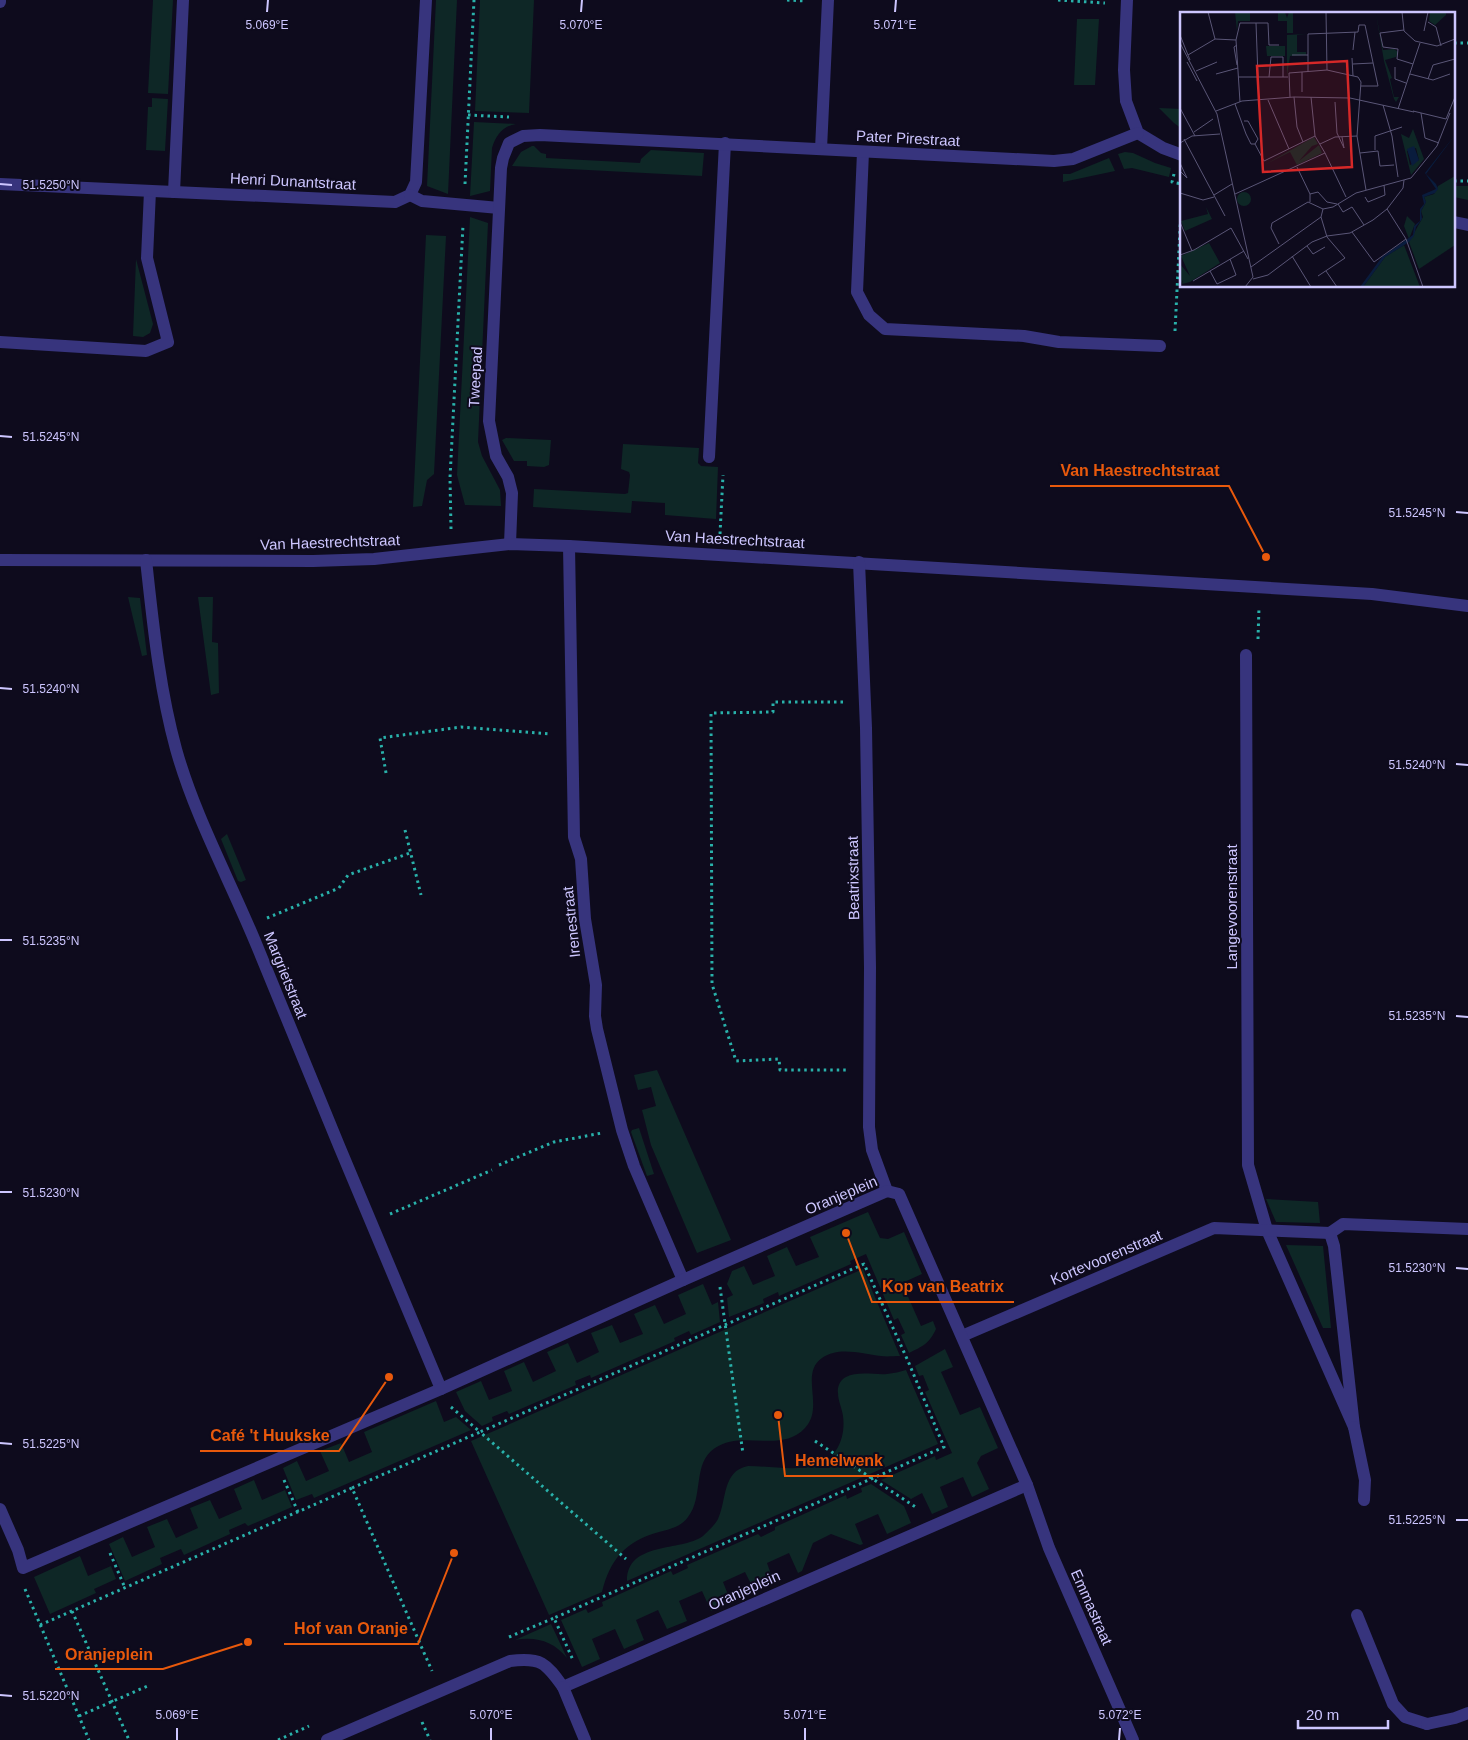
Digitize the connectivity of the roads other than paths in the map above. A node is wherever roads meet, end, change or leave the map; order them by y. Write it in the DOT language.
graph roads {
  1 [pos="183,0"];
  2 [pos="426,0"];
  3 [pos="828,0"];
  4 [pos="1126,2"];
  5 [pos="1138,133"];
  6 [pos="725,143"];
  7 [pos="821,149"];
  8 [pos="863,152"];
  9 [pos="1180,154"];
  10 [pos="0,184"];
  11 [pos="150,191"];
  12 [pos="174,192"];
  13 [pos="410,195"];
  14 [pos="499,208"];
  15 [pos="0,342"];
  16 [pos="1160,346"];
  17 [pos="709,457"];
  18 [pos="510,544"];
  19 [pos="569,546"];
  20 [pos="0,560"];
  21 [pos="146,560"];
  22 [pos="859,562"];
  23 [pos="1468,606"];
  24 [pos="1246,654"];
  25 [pos="887,1191"];
  26 [pos="1468,1229"];
  27 [pos="1267,1230"];
  28 [pos="1330,1233"];
  29 [pos="683,1280"];
  30 [pos="962,1336"];
  31 [pos="441,1389"];
  32 [pos="1354,1427"];
  33 [pos="1027,1485"];
  34 [pos="1364,1500"];
  35 [pos="0,1509"];
  36 [pos="1357,1615"];
  37 [pos="563,1688"];
  38 [pos="1468,1712"];
  39 [pos="327,1740"];
  40 [pos="585,1740"];
  41 [pos="1133,1740"];
  1 -- 12 [label="street"];
  2 -- 13 [label="street"];
  3 -- 7 [label="street"];
  4 -- 5 [label="street"];
  5 -- 8 [label="street, Pater Pirestraat"];
  5 -- 9 [label="street"];
  6 -- 7 [label="street"];
  6 -- 14 [label="street, Tweepad"];
  6 -- 17 [label="street"];
  7 -- 8 [label="street, Pater Pirestraat"];
  8 -- 16 [label="street"];
  10 -- 11 [label="street, Henri Dunantstraat"];
  11 -- 12 [label="street, Henri Dunantstraat"];
  11 -- 15 [label="street"];
  12 -- 13 [label="street, Henri Dunantstraat"];
  13 -- 14 [label="street"];
  14 -- 18 [label="street, Tweepad"];
  18 -- 19 [label="street, Van Haestrechtstraat"];
  18 -- 21 [label="street, Van Haestrechtstraat"];
  19 -- 22 [label="street, Van Haestrechtstraat"];
  19 -- 29 [label="street, Irenestraat"];
  20 -- 21 [label="street, Van Haestrechtstraat"];
  21 -- 31 [label="street, Margrietstraat"];
  22 -- 23 [label="street, Van Haestrechtstraat"];
  22 -- 25 [label="street, Beatrixstraat"];
  24 -- 27 [label="street, Langevoorenstraat"];
  25 -- 29 [label="street, Oranjeplein"];
  25 -- 30 [label="street, Oranjeplein"];
  26 -- 28 [label="street, Kortevoorenstraat"];
  27 -- 28 [label="street, Kortevoorenstraat"];
  27 -- 30 [label="street, Kortevoorenstraat"];
  27 -- 32 [label="street"];
  28 -- 32 [label="street"];
  29 -- 31 [label="street, Oranjeplein"];
  30 -- 33 [label="street, Oranjeplein"];
  31 -- 35 [label="street, Oranjeplein"];
  32 -- 34 [label="street"];
  33 -- 37 [label="street, Oranjeplein"];
  33 -- 41 [label="street, Emmastraat"];
  36 -- 38 [label="street"];
  37 -- 39 [label="street"];
  37 -- 40 [label="street"];
}
